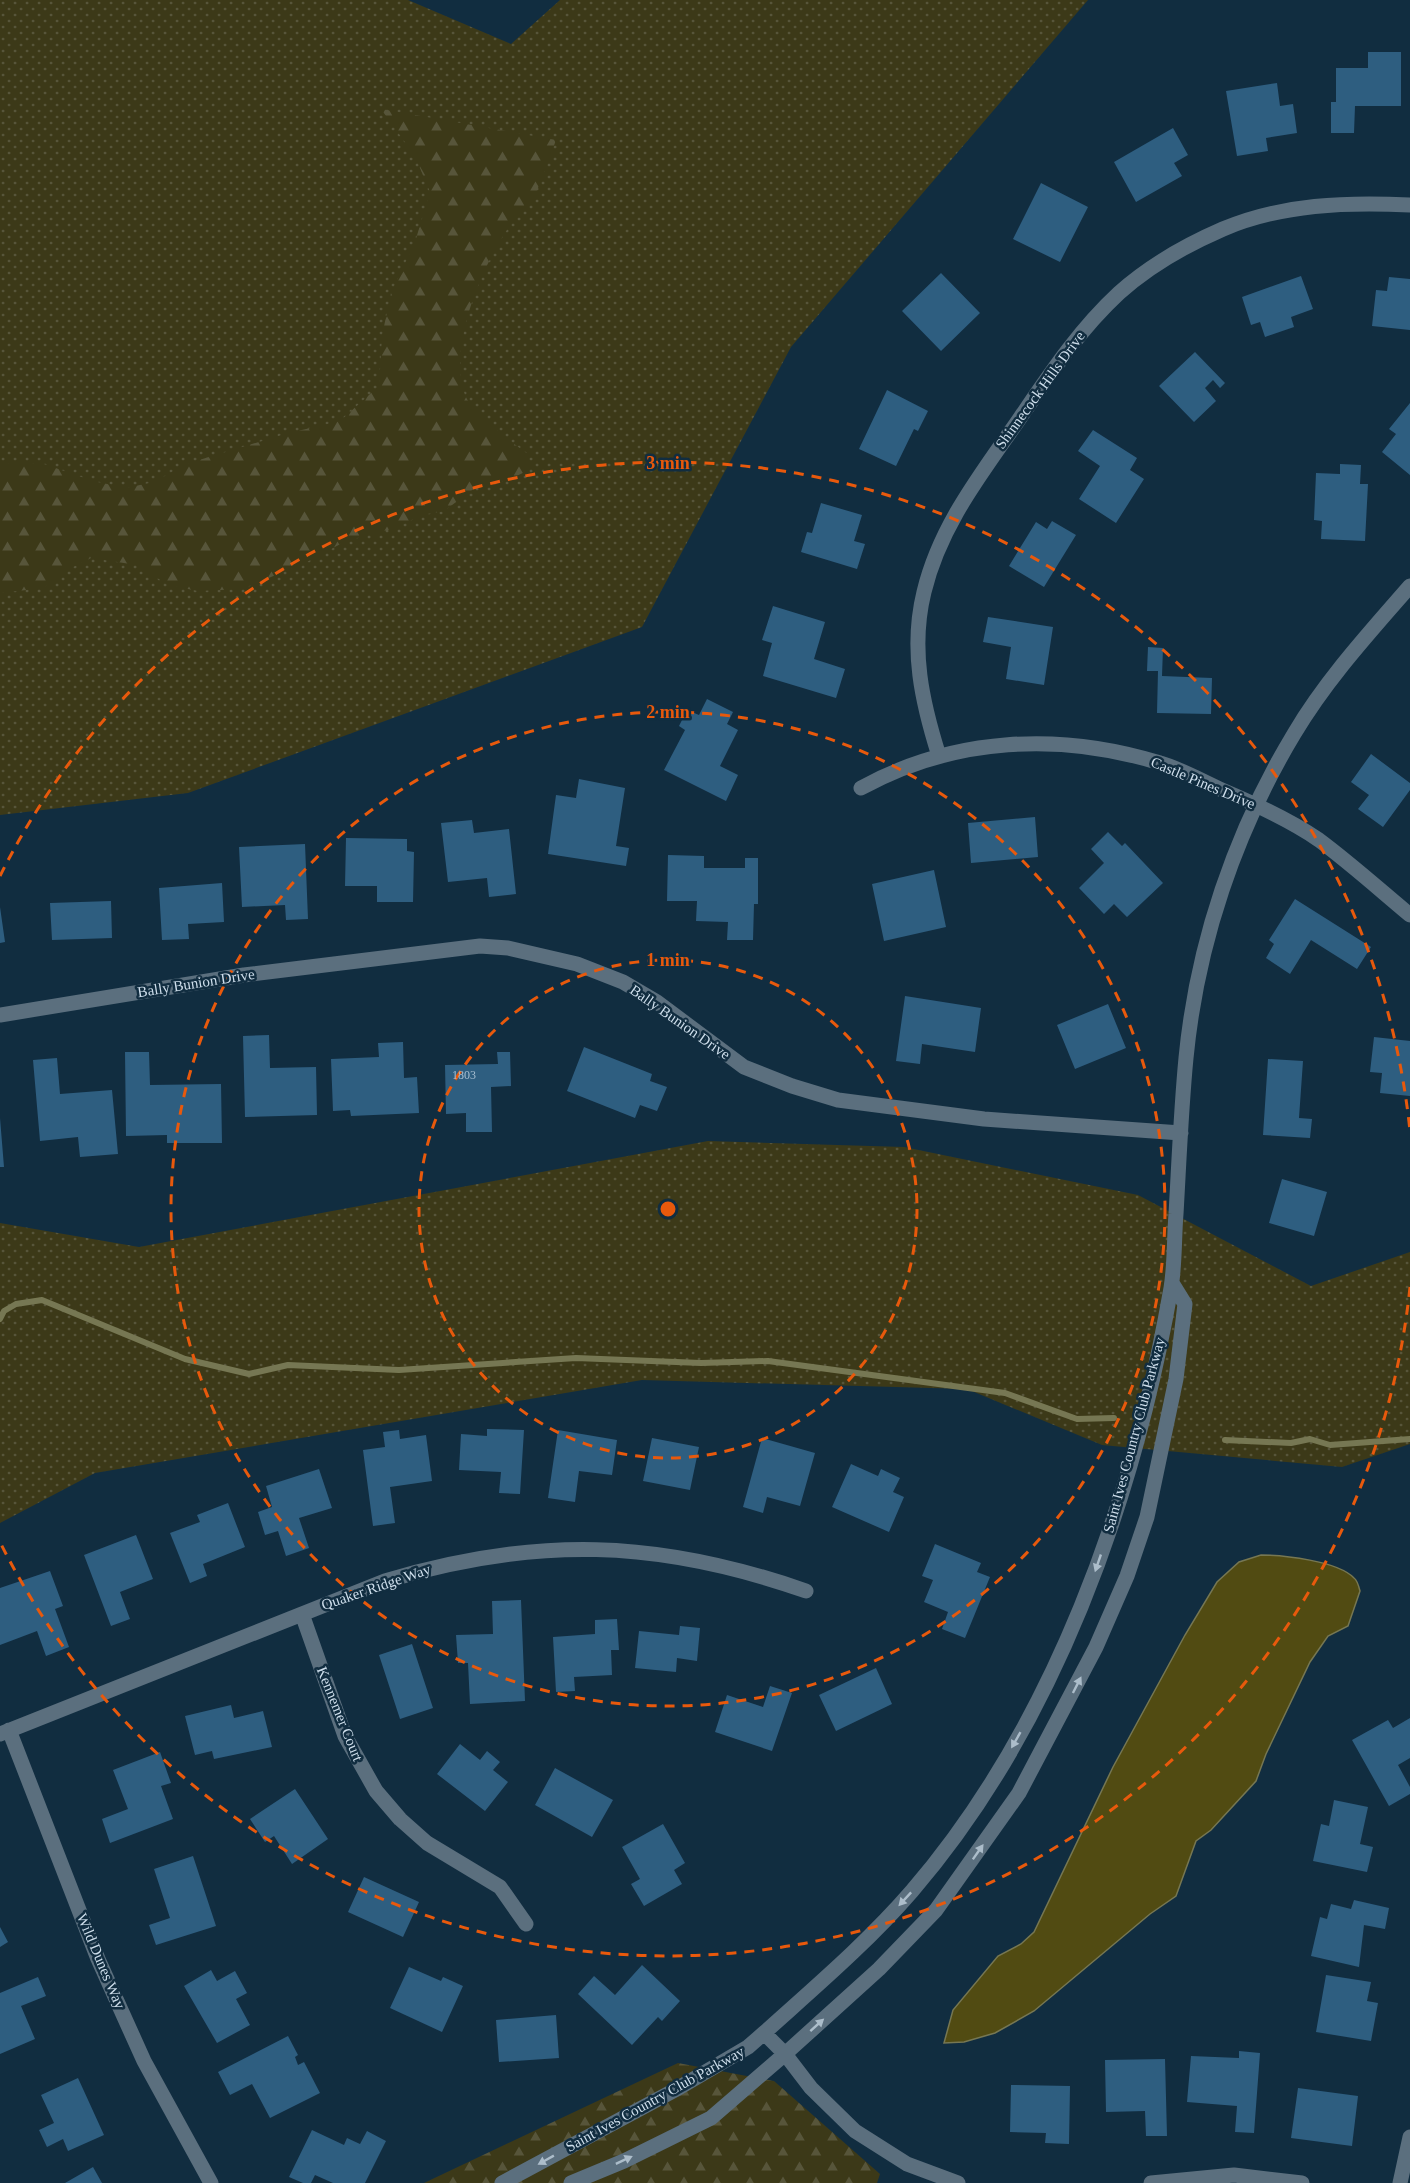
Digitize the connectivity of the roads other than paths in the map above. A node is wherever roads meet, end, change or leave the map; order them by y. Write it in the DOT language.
graph roads {
  1 [pos="1410,205"];
  2 [pos="1410,586"];
  3 [pos="939,756"];
  4 [pos="861,788"];
  5 [pos="1255,805"];
  6 [pos="1410,915"];
  7 [pos="0,1015"];
  8 [pos="1180,1133"];
  9 [pos="1172,1283"];
  10 [pos="806,1591"];
  11 [pos="302,1614"];
  12 [pos="5,1732"];
  13 [pos="526,1924"];
  14 [pos="764,2033"];
  15 [pos="785,2054"];
  16 [pos="1410,2137"];
  17 [pos="211,2183"];
  18 [pos="502,2183"];
  19 [pos="571,2183"];
  20 [pos="958,2183"];
  21 [pos="1151,2183"];
  22 [pos="1302,2183"];
  23 [pos="1400,2183"];
  1 -- 3 [label="street, Shinnecock Hills Drive"];
  2 -- 5 [label="street, Saint Ives Country Club Parkway"];
  3 -- 4 [label="street, Castle Pines Drive"];
  3 -- 5 [label="street, Castle Pines Drive"];
  5 -- 6 [label="street, Castle Pines Drive"];
  5 -- 8 [label="street, Saint Ives Country Club Parkway"];
  7 -- 8 [label="street, Bally Bunion Drive"];
  8 -- 9 [label="street, Saint Ives Country Club Parkway"];
  9 -- 14 [label="street, Saint Ives Country Club Parkway, one-way"];
  15 -- 9 [label="street, Saint Ives Country Club Parkway, one-way"];
  10 -- 11 [label="street, Quaker Ridge Way"];
  11 -- 12 [label="street, Quaker Ridge Way"];
  11 -- 13 [label="street, Kennemer Court"];
  12 -- 17 [label="street, Wild Dunes Way"];
  14 -- 15 [label="street"];
  14 -- 18 [label="street, Saint Ives Country Club Parkway, one-way"];
  19 -- 15 [label="street, Saint Ives Country Club Parkway, one-way"];
  15 -- 20 [label="street"];
  16 -- 23 [label="street"];
  21 -- 22 [label="street"];
}
